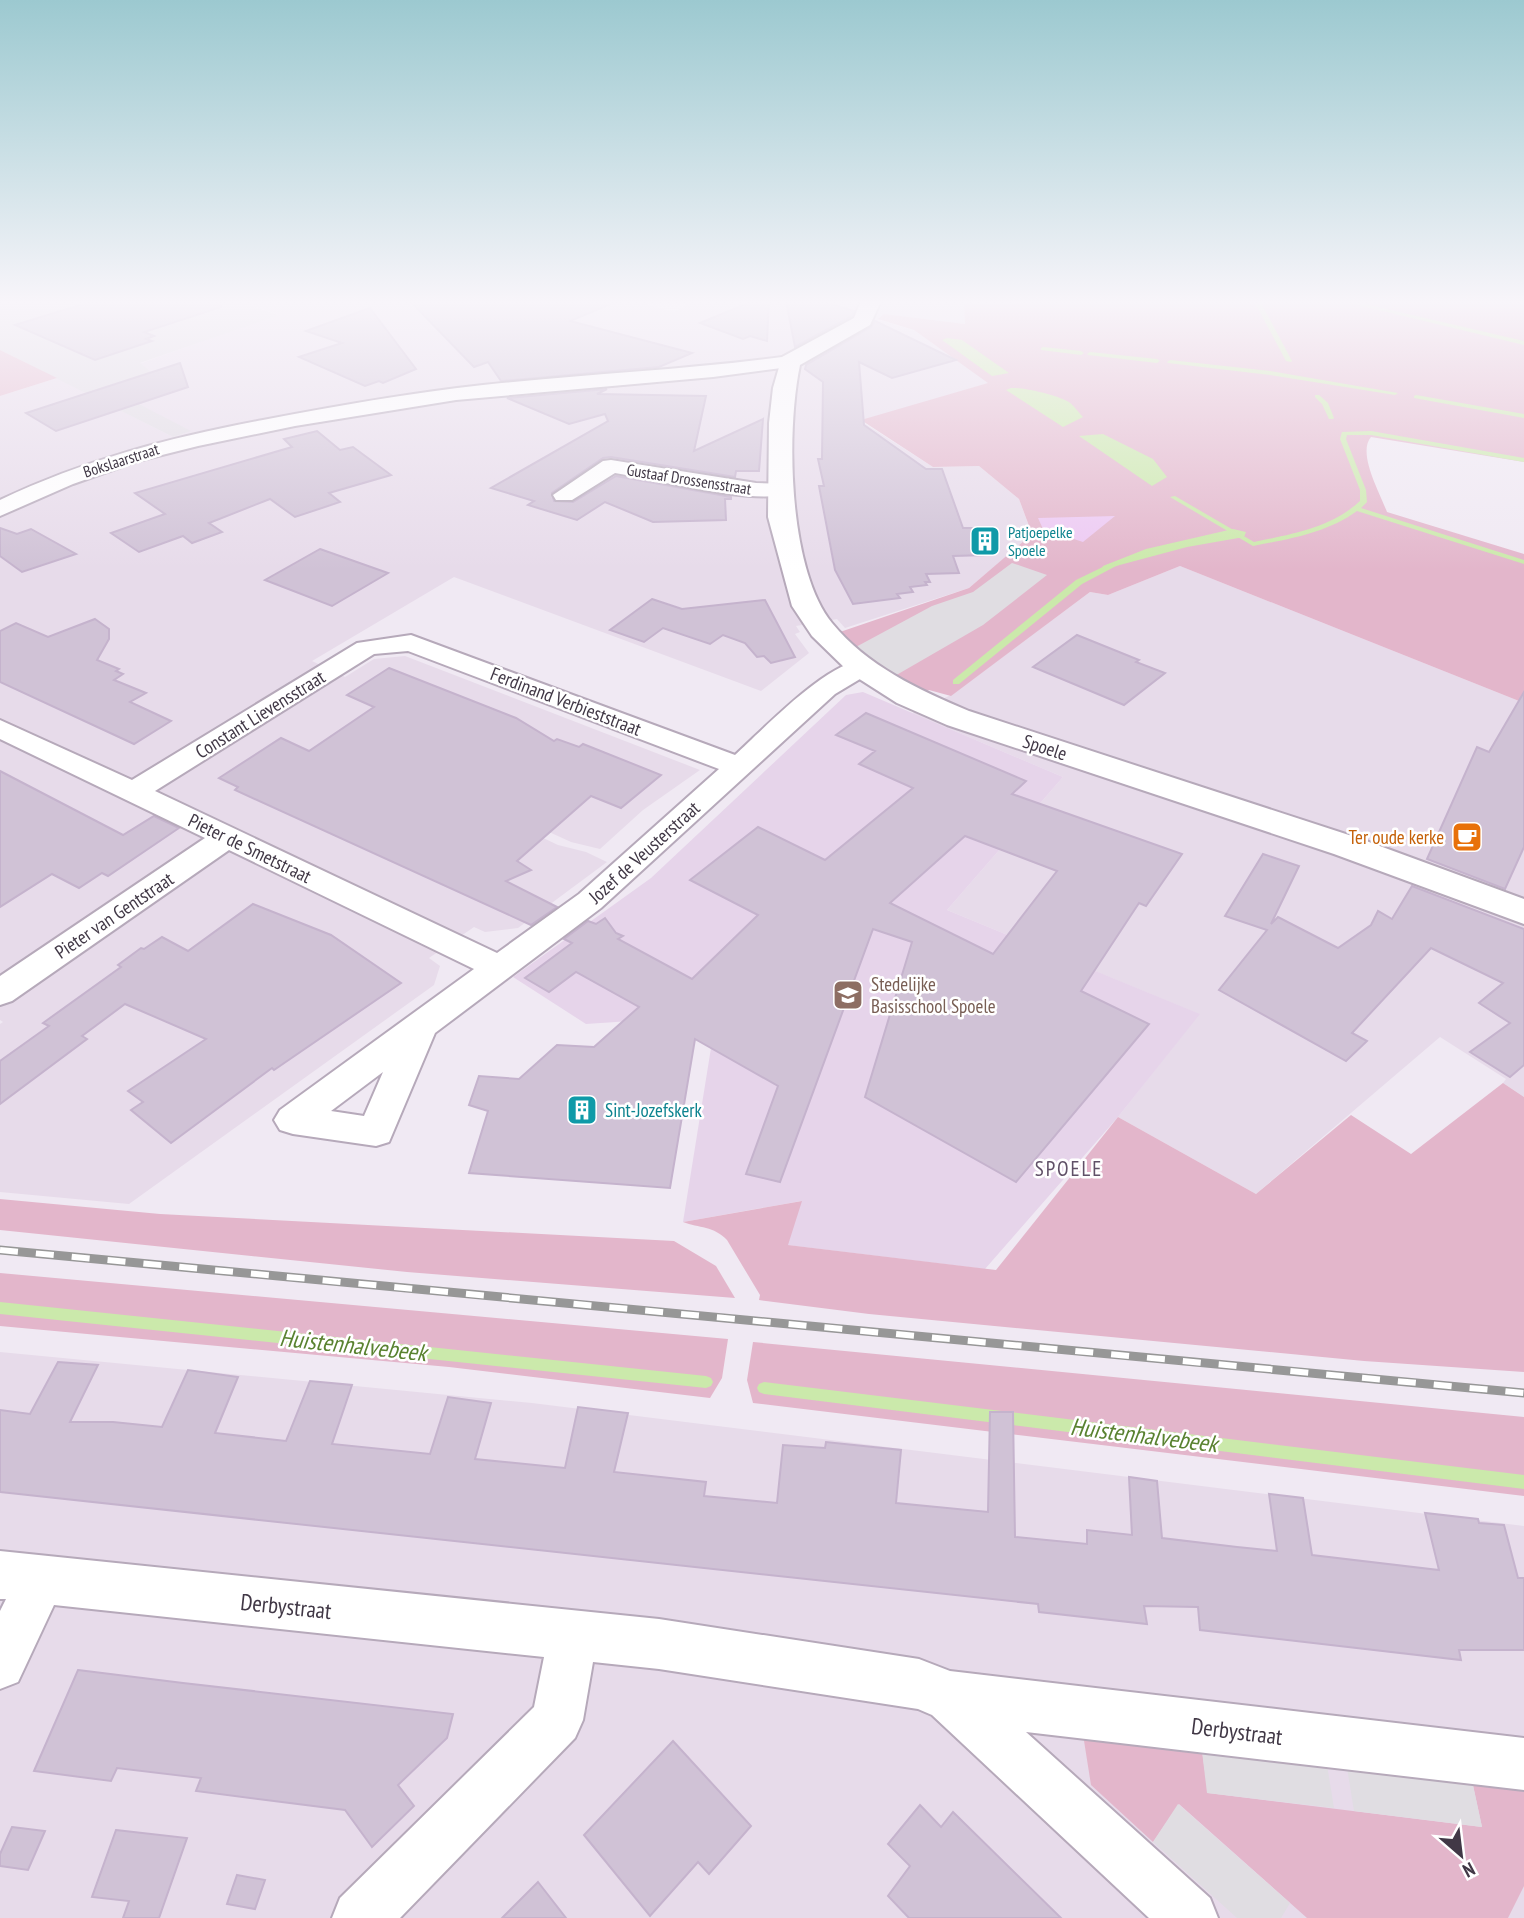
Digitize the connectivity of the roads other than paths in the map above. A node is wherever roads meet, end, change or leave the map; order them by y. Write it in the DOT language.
graph roads {
  1 [pos="490,391"];
  2 [pos="784,391"];
  3 [pos="781,489"];
  4 [pos="564,495"];
  5 [pos="0,509"];
  6 [pos="389,644"];
  7 [pos="861,667"];
  8 [pos="0,728"];
  9 [pos="741,767"];
  10 [pos="134,792"];
  11 [pos="228,837"];
  12 [pos="1524,912"];
  13 [pos="500,968"];
  14 [pos="0,993"];
  15 [pos="419,1029"];
  16 [pos="20,1578"];
  17 [pos="573,1635"];
  18 [pos="0,1664"];
  19 [pos="950,1697"];
  20 [pos="1524,1764"];
  21 [pos="360,1918"];
  22 [pos="1190,1918"];
  1 -- 5 [label="street, Bokslaarstraat"];
  2 -- 3 [label="street, Spoele"];
  3 -- 4 [label="street, Gustaaf Drossensstraat"];
  3 -- 7 [label="street, Spoele"];
  6 -- 9 [label="street, Ferdinand Verbieststraat"];
  6 -- 10 [label="street, Constant Lievensstraat"];
  7 -- 9 [label="street, Jozef de Veusterstraat"];
  7 -- 12 [label="street, Spoele"];
  8 -- 10 [label="street, Pieter de Smetstraat"];
  9 -- 13 [label="street, Jozef de Veusterstraat"];
  10 -- 11 [label="street, Pieter de Smetstraat"];
  11 -- 13 [label="street, Pieter de Smetstraat"];
  11 -- 14 [label="street, Pieter van Gentstraat"];
  13 -- 15 [label="street, Jozef de Veusterstraat"];
  16 -- 17 [label="street, Derbystraat"];
  16 -- 18 [label="street"];
  17 -- 19 [label="street, Derbystraat"];
  17 -- 21 [label="street"];
  19 -- 20 [label="street, Derbystraat"];
  19 -- 22 [label="street, Derbystraat"];
}
